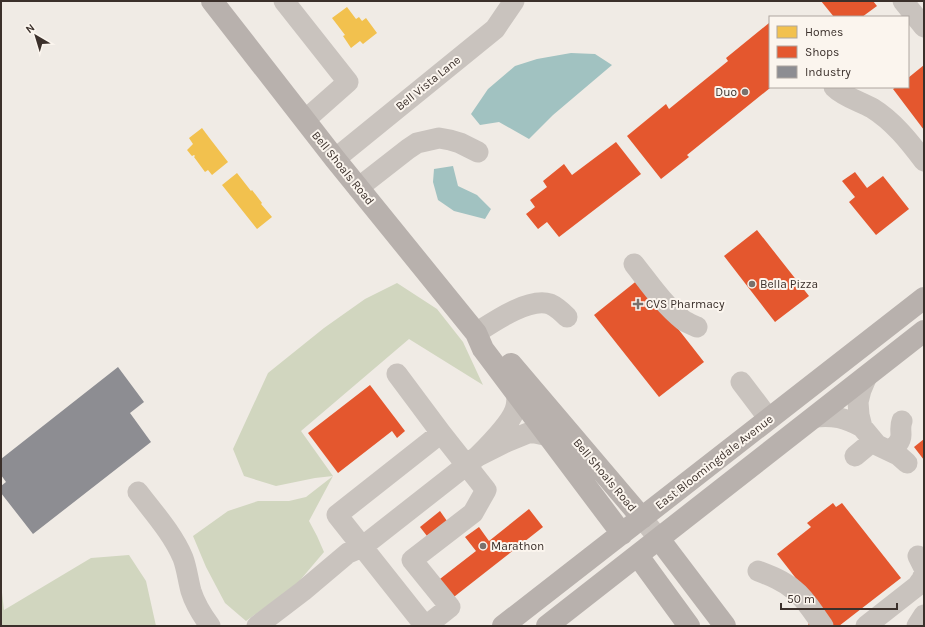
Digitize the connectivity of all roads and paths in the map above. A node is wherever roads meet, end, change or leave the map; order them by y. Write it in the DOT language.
graph roads {
  1 [pos="212,1"];
  2 [pos="284,1"];
  3 [pos="514,1"];
  4 [pos="903,1"];
  5 [pos="924,27"];
  6 [pos="835,88"];
  7 [pos="305,120"];
  8 [pos="478,152"];
  9 [pos="335,159"];
  10 [pos="924,161"];
  11 [pos="358,188"];
  12 [pos="634,264"];
  13 [pos="924,298"];
  14 [pos="567,317"];
  15 [pos="697,327"];
  16 [pos="924,331"];
  17 [pos="476,332"];
  18 [pos="397,374"];
  19 [pos="867,376"];
  20 [pos="741,382"];
  21 [pos="517,394"];
  22 [pos="815,417"];
  23 [pos="769,419"];
  24 [pos="902,421"];
  25 [pos="442,433"];
  26 [pos="549,436"];
  27 [pos="875,440"];
  28 [pos="855,456"];
  29 [pos="472,461"];
  30 [pos="907,464"];
  31 [pos="138,492"];
  32 [pos="642,518"];
  33 [pos="622,534"];
  34 [pos="658,539"];
  35 [pos="362,547"];
  36 [pos="638,556"];
  37 [pos="412,560"];
  38 [pos="758,571"];
  39 [pos="923,571"];
  40 [pos="388,579"];
  41 [pos="924,615"];
  42 [pos="210,626"];
  43 [pos="257,626"];
  44 [pos="426,626"];
  45 [pos="503,626"];
  46 [pos="547,626"];
  47 [pos="689,626"];
  48 [pos="725,626"];
  49 [pos="823,626"];
  50 [pos="866,626"];
  51 [pos="916,626"];
  1 -- 7 [label="main road, Bell Shoals Road"];
  2 -- 7 [label="street"];
  3 -- 9 [label="street, Bell Vista Lane"];
  4 -- 5 [label="street"];
  6 -- 10 [label="street"];
  7 -- 9 [label="main road, Bell Shoals Road"];
  8 -- 11 [label="street"];
  9 -- 11 [label="main road, Bell Shoals Road"];
  11 -- 17 [label="main road, Bell Shoals Road"];
  12 -- 15 [label="street"];
  13 -- 23 [label="main road, East Bloomingdale Avenue"];
  14 -- 17 [label="street"];
  16 -- 19 [label="main road"];
  17 -- 21 [label="main road, Bell Shoals Road"];
  17 -- 32 [label="main road, Bell Shoals Road"];
  18 -- 25 [label="street"];
  19 -- 22 [label="main road"];
  19 -- 27 [label="street"];
  20 -- 23 [label="street"];
  21 -- 26 [label="main road, Bell Shoals Road"];
  21 -- 29 [label="street"];
  22 -- 27 [label="street"];
  22 -- 34 [label="main road"];
  23 -- 32 [label="main road, East Bloomingdale Avenue"];
  24 -- 27 [label="street"];
  25 -- 29 [label="street"];
  25 -- 35 [label="street"];
  26 -- 29 [label="street"];
  26 -- 33 [label="main road, Bell Shoals Road"];
  27 -- 28 [label="street"];
  27 -- 30 [label="street"];
  29 -- 35 [label="street"];
  29 -- 37 [label="street"];
  31 -- 42 [label="street"];
  32 -- 33 [label="main road, East Bloomingdale Avenue"];
  32 -- 34 [label="street, Bell Shoals Road"];
  33 -- 36 [label="street, Bell Shoals Road"];
  33 -- 45 [label="main road, East Bloomingdale Avenue"];
  34 -- 36 [label="main road"];
  34 -- 48 [label="main road, Bell Shoals Road"];
  35 -- 40 [label="street"];
  35 -- 43 [label="street"];
  36 -- 46 [label="main road"];
  36 -- 47 [label="main road, Bell Shoals Road"];
  37 -- 40 [label="street"];
  37 -- 44 [label="street"];
  38 -- 49 [label="street"];
  39 -- 50 [label="street"];
  40 -- 44 [label="street"];
  41 -- 51 [label="street"];
}
